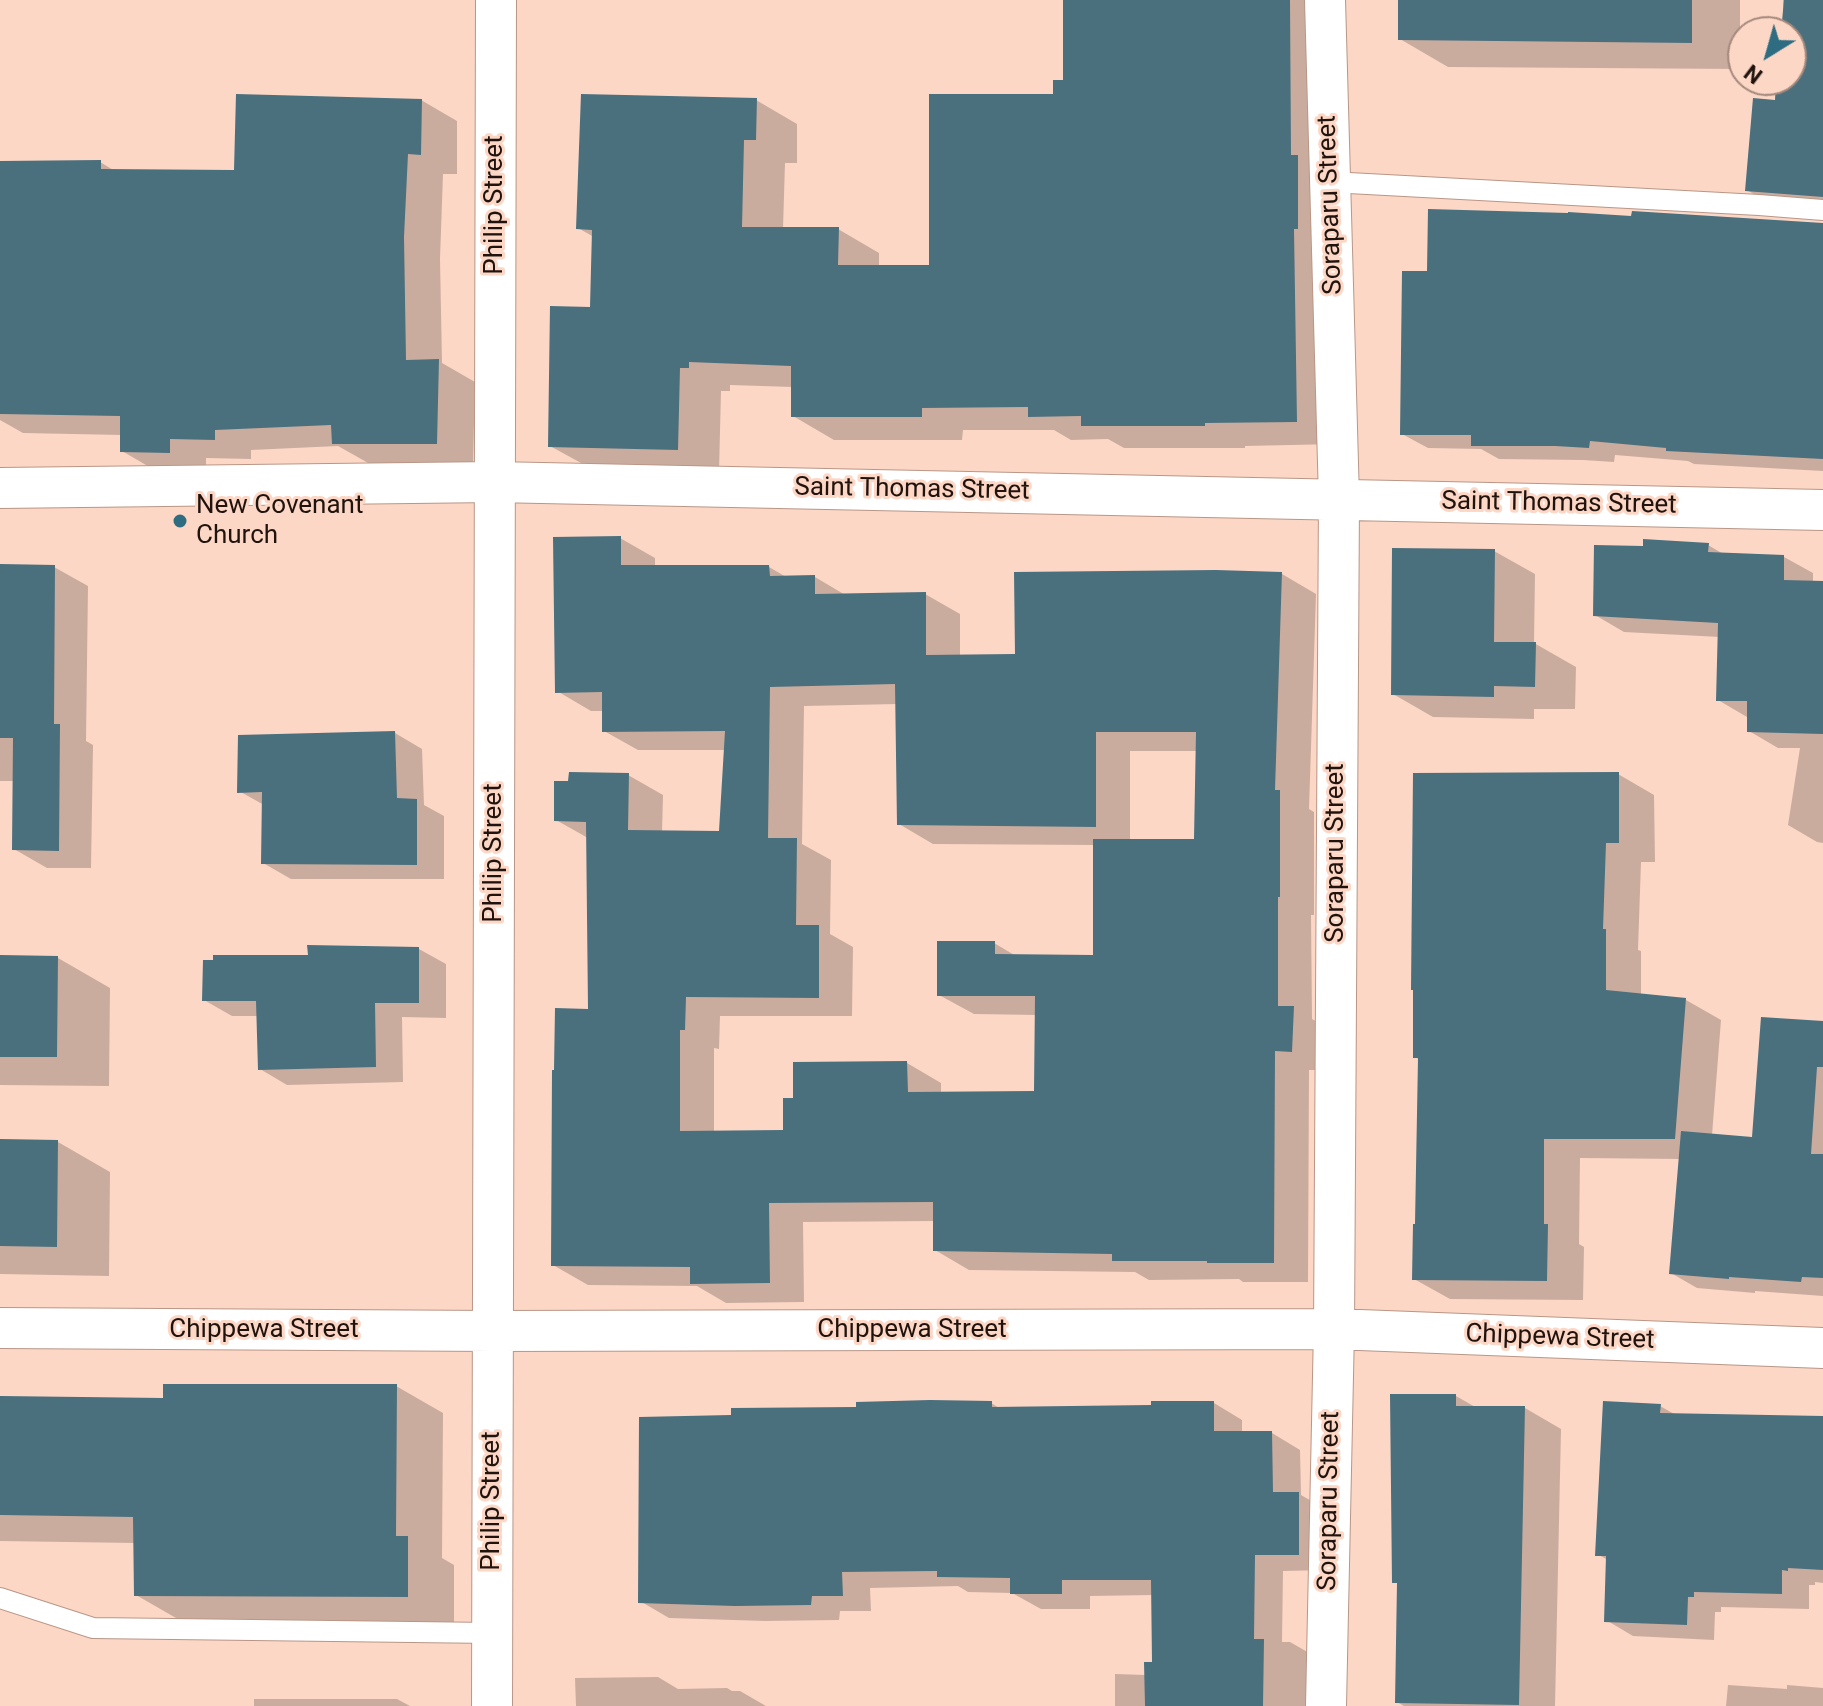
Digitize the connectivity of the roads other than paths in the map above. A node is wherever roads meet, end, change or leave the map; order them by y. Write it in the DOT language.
graph roads {
  1 [pos="496,0"];
  2 [pos="1325,0"];
  3 [pos="1330,182"];
  4 [pos="1823,210"];
  5 [pos="494,482"];
  6 [pos="0,488"];
  7 [pos="1339,499"];
  8 [pos="1823,510"];
  9 [pos="0,1328"];
  10 [pos="1334,1329"];
  11 [pos="493,1331"];
  12 [pos="1823,1348"];
  13 [pos="0,1598"];
  14 [pos="492,1633"];
  15 [pos="492,1706"];
  16 [pos="1326,1706"];
  1 -- 5 [label="street, Philip Street"];
  2 -- 3 [label="street, Soraparu Street"];
  3 -- 4 [label="lane"];
  3 -- 7 [label="street, Soraparu Street"];
  5 -- 6 [label="street, Saint Thomas Street"];
  5 -- 7 [label="street, Saint Thomas Street"];
  5 -- 11 [label="street, Philip Street"];
  7 -- 8 [label="street, Saint Thomas Street"];
  7 -- 10 [label="street, Soraparu Street"];
  9 -- 11 [label="street, Chippewa Street"];
  10 -- 11 [label="street, Chippewa Street"];
  10 -- 12 [label="street, Chippewa Street"];
  10 -- 16 [label="street, Soraparu Street"];
  11 -- 14 [label="street, Philip Street"];
  13 -- 14 [label="lane"];
  14 -- 15 [label="street, Philip Street"];
}
